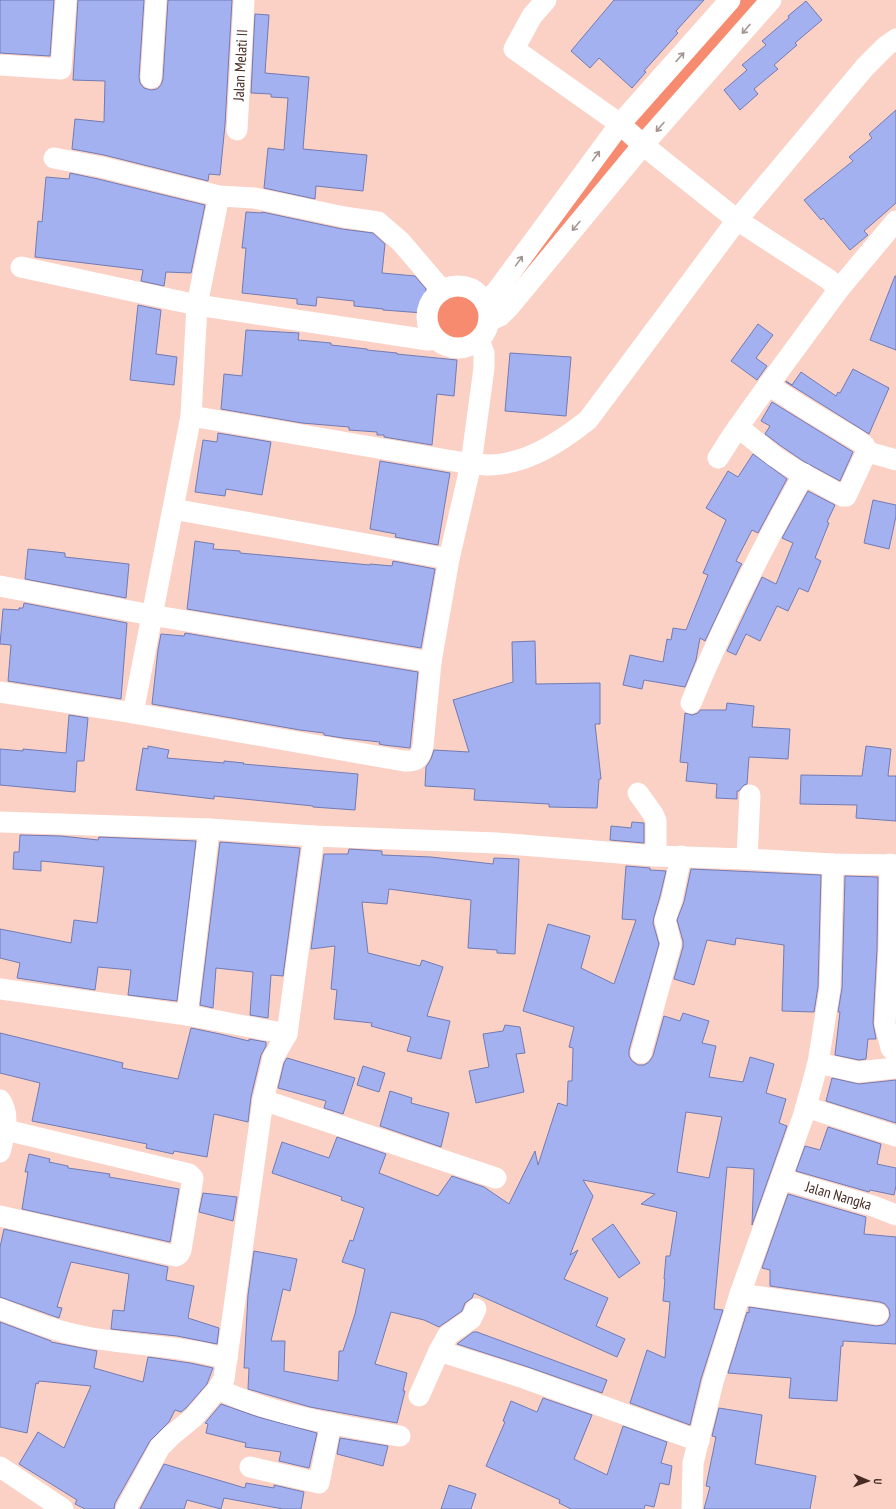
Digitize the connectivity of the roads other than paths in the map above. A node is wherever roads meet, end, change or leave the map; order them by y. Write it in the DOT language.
graph roads {
  1 [pos="66,0"];
  2 [pos="156,0"];
  3 [pos="244,0"];
  4 [pos="546,0"];
  5 [pos="730,0"];
  6 [pos="771,0"];
  7 [pos="896,39"];
  8 [pos="0,65"];
  9 [pos="151,78"];
  10 [pos="620,124"];
  11 [pos="237,130"];
  12 [pos="643,145"];
  13 [pos="54,158"];
  14 [pos="219,196"];
  15 [pos="737,220"];
  16 [pos="896,221"];
  17 [pos="21,267"];
  18 [pos="839,289"];
  19 [pos="442,290"];
  20 [pos="197,305"];
  21 [pos="487,312"];
  22 [pos="435,339"];
  23 [pos="479,340"];
  24 [pos="768,385"];
  25 [pos="191,416"];
  26 [pos="738,427"];
  27 [pos="868,452"];
  28 [pos="718,458"];
  29 [pos="896,460"];
  30 [pos="471,464"];
  31 [pos="804,474"];
  32 [pos="173,509"];
  33 [pos="449,559"];
  34 [pos="0,586"];
  35 [pos="151,615"];
  36 [pos="431,662"];
  37 [pos="0,692"];
  38 [pos="691,703"];
  39 [pos="133,713"];
  40 [pos="638,793"];
  41 [pos="750,795"];
  42 [pos="0,822"];
  43 [pos="209,829"];
  44 [pos="314,836"];
  45 [pos="656,856"];
  46 [pos="681,856"];
  47 [pos="747,859"];
  48 [pos="833,864"];
  49 [pos="893,865"];
  50 [pos="0,989"];
  51 [pos="187,1015"];
  52 [pos="287,1034"];
  53 [pos="641,1053"];
  54 [pos="896,1053"];
  55 [pos="818,1063"];
  56 [pos="896,1068"];
  57 [pos="0,1100"];
  58 [pos="263,1100"];
  59 [pos="806,1107"];
  60 [pos="6,1130"];
  61 [pos="896,1136"];
  62 [pos="0,1152"];
  63 [pos="496,1178"];
  64 [pos="781,1179"];
  65 [pos="896,1215"];
  66 [pos="0,1216"];
  67 [pos="740,1294"];
  68 [pos="0,1309"];
  69 [pos="476,1309"];
  70 [pos="878,1314"];
  71 [pos="439,1351"];
  72 [pos="227,1359"];
  73 [pos="218,1390"];
  74 [pos="419,1396"];
  75 [pos="331,1423"];
  76 [pos="400,1436"];
  77 [pos="699,1441"];
  78 [pos="0,1467"];
  79 [pos="250,1467"];
  80 [pos="63,1509"];
  81 [pos="126,1509"];
  82 [pos="692,1509"];
  1 -- 8 [label="street"];
  2 -- 9 [label="street"];
  3 -- 11 [label="street, Jalan Melati II"];
  4 -- 10 [label="street"];
  10 -- 5 [label="street, one-way"];
  6 -- 12 [label="street, one-way"];
  7 -- 15 [label="street"];
  10 -- 12 [label="street"];
  21 -- 10 [label="street, one-way"];
  12 -- 15 [label="street"];
  12 -- 21 [label="street, one-way"];
  13 -- 14 [label="street"];
  14 -- 19 [label="street"];
  14 -- 20 [label="street"];
  15 -- 18 [label="street"];
  15 -- 30 [label="street"];
  16 -- 18 [label="street"];
  17 -- 20 [label="street"];
  18 -- 24 [label="street"];
  19 -- 21 [label="street"];
  19 -- 22 [label="street"];
  20 -- 22 [label="street"];
  20 -- 25 [label="street"];
  21 -- 23 [label="street"];
  22 -- 23 [label="street"];
  23 -- 30 [label="street"];
  24 -- 26 [label="street"];
  24 -- 27 [label="street"];
  25 -- 30 [label="street"];
  25 -- 32 [label="street"];
  26 -- 28 [label="street"];
  26 -- 31 [label="street"];
  27 -- 29 [label="street"];
  27 -- 31 [label="street"];
  30 -- 33 [label="street"];
  31 -- 38 [label="street"];
  32 -- 33 [label="street"];
  32 -- 35 [label="street"];
  33 -- 36 [label="street"];
  34 -- 35 [label="street"];
  35 -- 36 [label="street"];
  35 -- 39 [label="street"];
  36 -- 39 [label="street"];
  37 -- 39 [label="street"];
  40 -- 45 [label="street"];
  41 -- 47 [label="street"];
  42 -- 43 [label="street"];
  43 -- 44 [label="street"];
  43 -- 51 [label="street"];
  44 -- 45 [label="street"];
  44 -- 52 [label="street"];
  45 -- 46 [label="street"];
  46 -- 47 [label="street"];
  46 -- 53 [label="street"];
  47 -- 48 [label="street"];
  48 -- 49 [label="street"];
  48 -- 55 [label="street"];
  49 -- 54 [label="street"];
  50 -- 51 [label="street"];
  51 -- 52 [label="street"];
  52 -- 58 [label="street"];
  55 -- 56 [label="street"];
  55 -- 59 [label="street"];
  57 -- 60 [label="street"];
  58 -- 63 [label="street"];
  58 -- 72 [label="street"];
  59 -- 61 [label="street"];
  59 -- 64 [label="street"];
  60 -- 62 [label="street"];
  60 -- 66 [label="street"];
  64 -- 65 [label="street, Jalan Nangka"];
  64 -- 67 [label="street"];
  67 -- 70 [label="street"];
  67 -- 77 [label="street"];
  68 -- 72 [label="street"];
  69 -- 71 [label="street"];
  71 -- 74 [label="street"];
  71 -- 77 [label="street"];
  72 -- 73 [label="street"];
  73 -- 75 [label="street"];
  73 -- 81 [label="street"];
  75 -- 76 [label="street"];
  75 -- 79 [label="street"];
  77 -- 82 [label="street"];
  78 -- 80 [label="street"];
}
